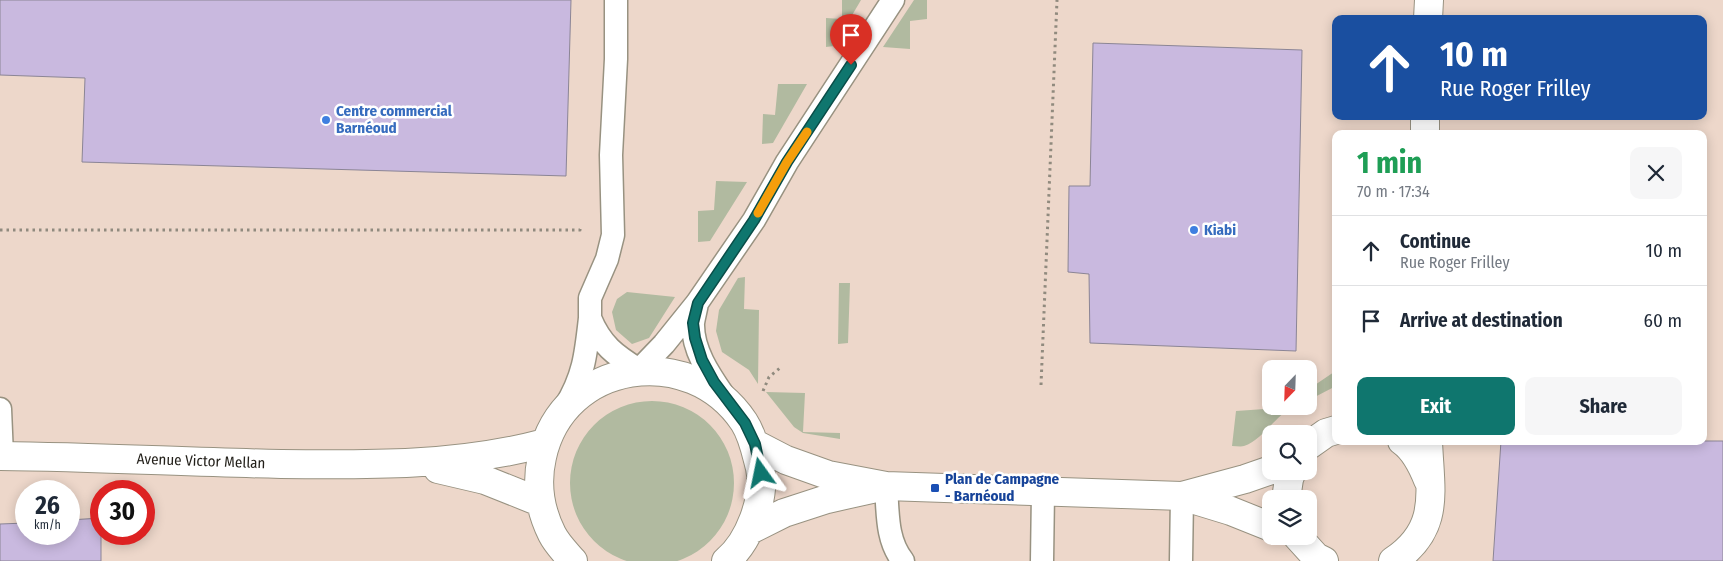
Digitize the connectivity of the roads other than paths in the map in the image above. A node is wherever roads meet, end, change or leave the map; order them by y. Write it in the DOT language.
graph roads {
  1 [pos="616,0"];
  2 [pos="893,0"];
  3 [pos="1429,0"];
  4 [pos="1428,15"];
  5 [pos="698,303"];
  6 [pos="590,318"];
  7 [pos="639,370"];
  8 [pos="730,405"];
  9 [pos="0,409"];
  10 [pos="559,416"];
  11 [pos="1332,431"];
  12 [pos="1317,439"];
  13 [pos="545,443"];
  14 [pos="755,444"];
  15 [pos="1407,445"];
  16 [pos="1428,445"];
  17 [pos="1,456"];
  18 [pos="402,464"];
  19 [pos="1262,473"];
  20 [pos="886,486"];
  21 [pos="1430,486"];
  22 [pos="1044,492"];
  23 [pos="1182,496"];
  24 [pos="540,502"];
  25 [pos="1262,524"];
  26 [pos="750,530"];
  27 [pos="1303,545"];
  28 [pos="1403,558"];
  29 [pos="572,561"];
  30 [pos="726,561"];
  31 [pos="903,561"];
  32 [pos="1042,561"];
  33 [pos="1181,561"];
  34 [pos="1324,561"];
  1 -- 6 [label="lane"];
  2 -- 5 [label="lane"];
  3 -- 4 [label="street"];
  5 -- 7 [label="lane"];
  5 -- 8 [label="lane"];
  6 -- 7 [label="lane"];
  6 -- 10 [label="lane"];
  7 -- 8 [label="street"];
  7 -- 10 [label="street"];
  8 -- 14 [label="street"];
  9 -- 17 [label="lane"];
  10 -- 13 [label="street"];
  11 -- 12 [label="street"];
  13 -- 18 [label="street, Avenue Victor Mellan"];
  13 -- 24 [label="street"];
  14 -- 20 [label="street"];
  14 -- 26 [label="street"];
  15 -- 21 [label="street"];
  16 -- 21 [label="street"];
  17 -- 18 [label="street, Avenue Victor Mellan"];
  18 -- 24 [label="street, Avenue Victor Mellan"];
  19 -- 23 [label="street"];
  20 -- 22 [label="street"];
  20 -- 26 [label="street"];
  20 -- 31 [label="lane"];
  21 -- 28 [label="street"];
  22 -- 23 [label="street"];
  22 -- 32 [label="lane"];
  23 -- 25 [label="street"];
  23 -- 33 [label="lane"];
  24 -- 29 [label="street"];
  26 -- 30 [label="street"];
  27 -- 34 [label="street"];
}
